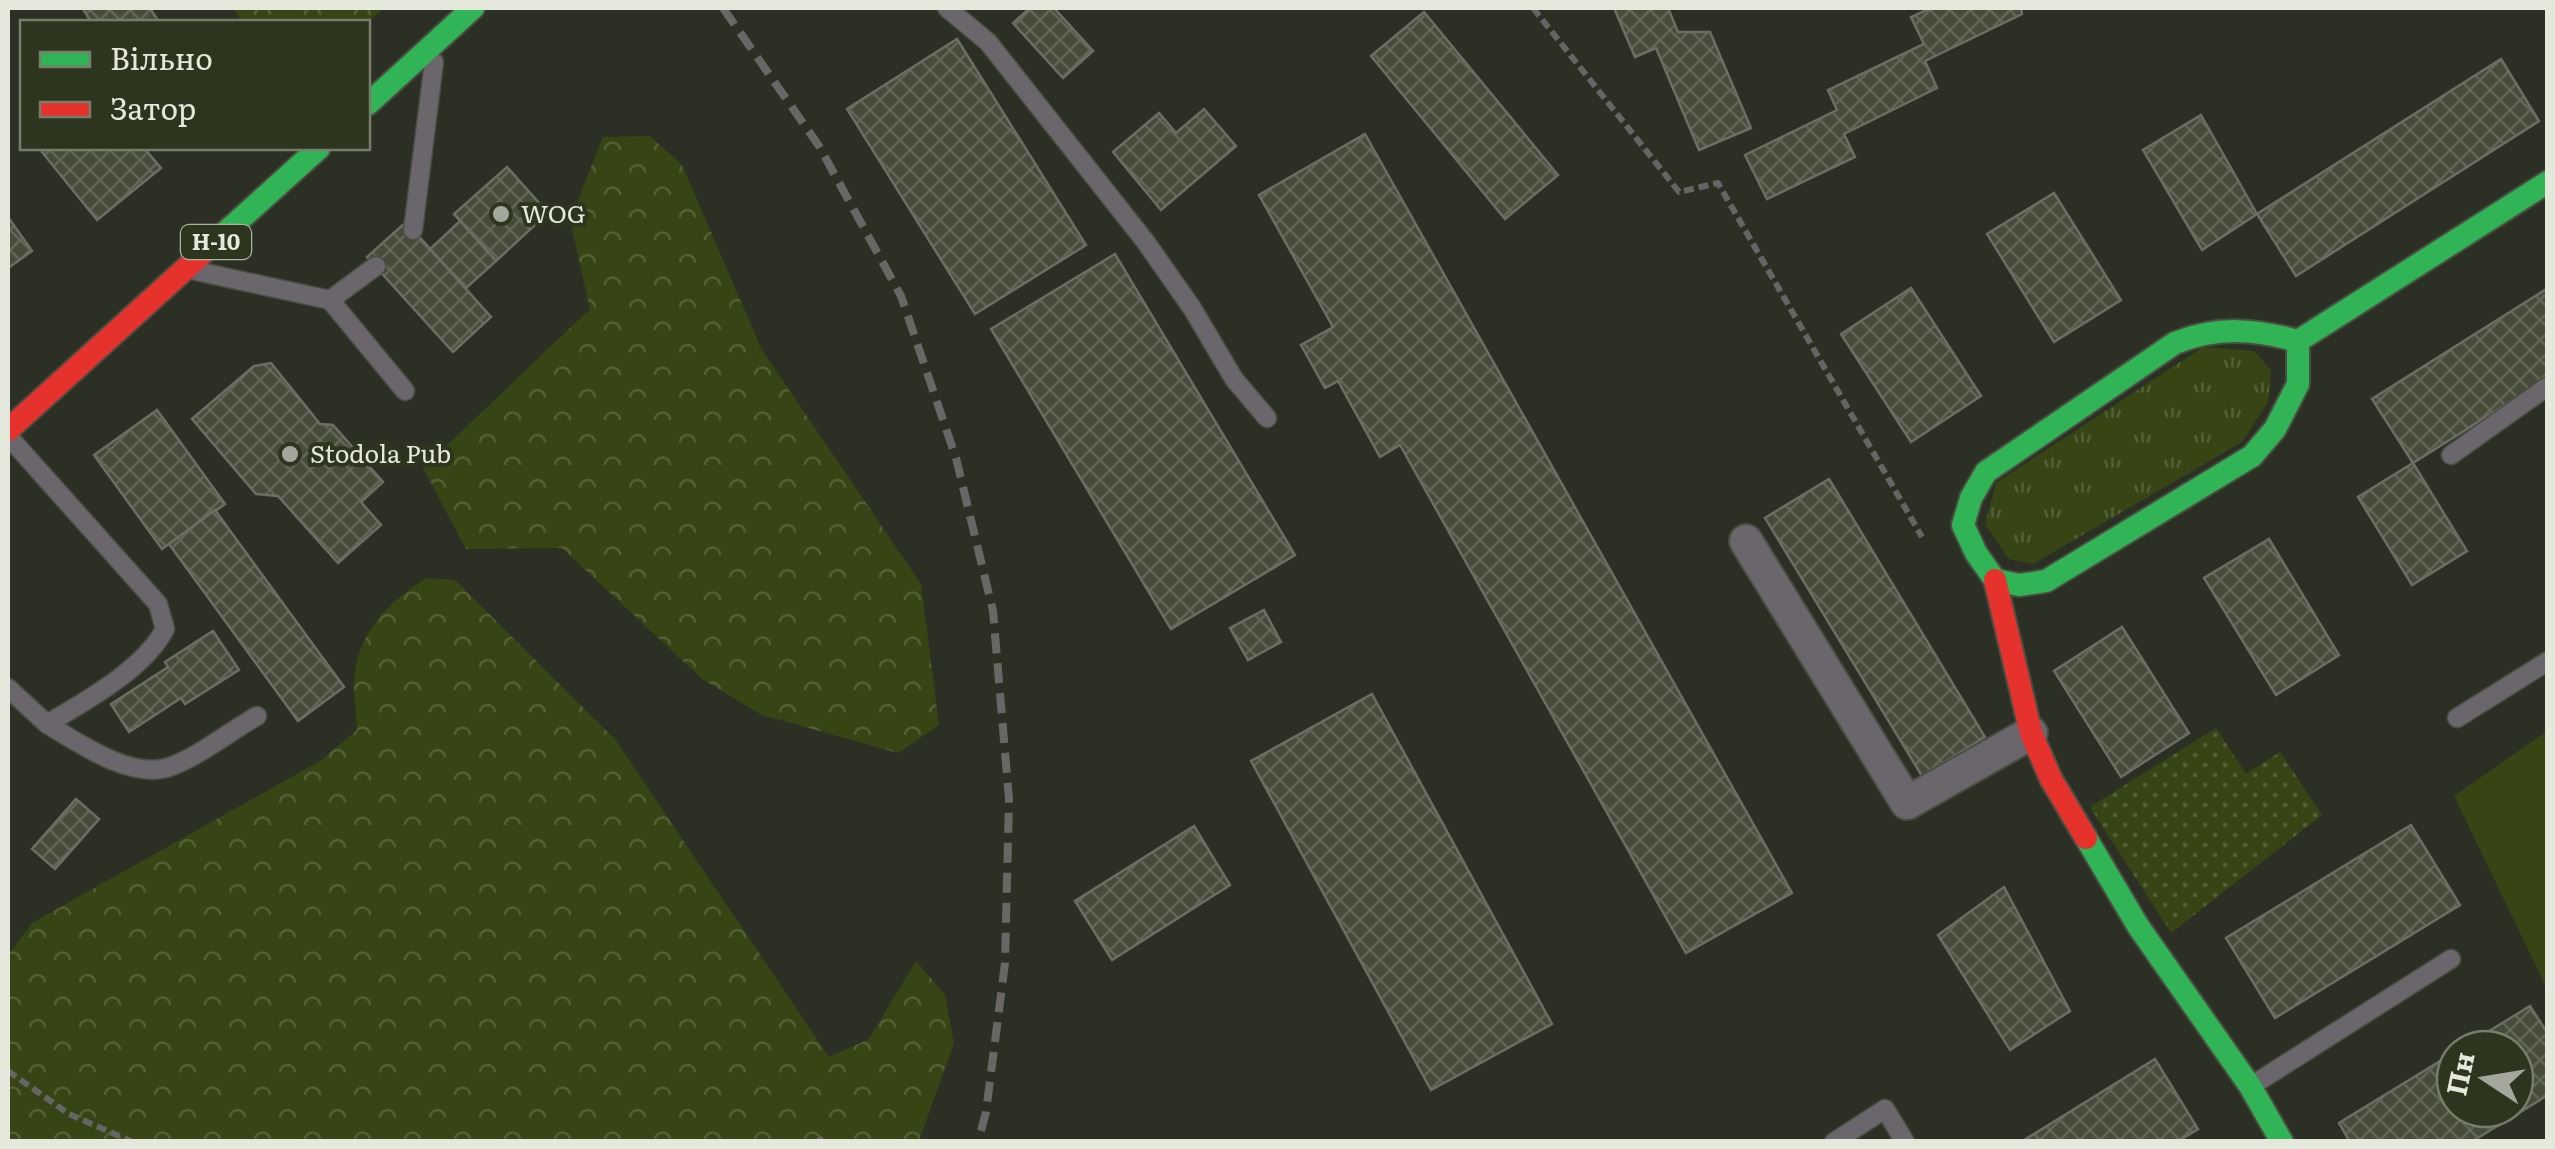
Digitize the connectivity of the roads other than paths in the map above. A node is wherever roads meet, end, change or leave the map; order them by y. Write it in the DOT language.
graph roads {
  1 [pos="474,8"];
  2 [pos="946,8"];
  3 [pos="437,41"];
  4 [pos="370,102"];
  5 [pos="317,150"];
  6 [pos="2548,182"];
  7 [pos="413,230"];
  8 [pos="376,266"];
  9 [pos="186,268"];
  10 [pos="330,300"];
  11 [pos="2298,341"];
  12 [pos="2548,386"];
  13 [pos="404,391"];
  14 [pos="1267,418"];
  15 [pos="8,432"];
  16 [pos="2451,455"];
  17 [pos="1746,541"];
  18 [pos="1995,580"];
  19 [pos="2548,661"];
  20 [pos="8,688"];
  21 [pos="257,716"];
  22 [pos="2457,718"];
  23 [pos="47,724"];
  24 [pos="2031,733"];
  25 [pos="2451,959"];
  26 [pos="2250,1086"];
  27 [pos="1834,1142"];
  28 [pos="1905,1142"];
  29 [pos="2282,1142"];
  1 -- 3 [label="street"];
  2 -- 14 [label="lane"];
  3 -- 4 [label="street"];
  3 -- 7 [label="lane"];
  5 -- 9 [label="street, Н-10"];
  6 -- 11 [label="street"];
  8 -- 10 [label="lane"];
  9 -- 10 [label="lane"];
  9 -- 15 [label="street, Н-10"];
  10 -- 13 [label="lane"];
  11 -- 18 [label="street"];
  11 -- 18 [label="street"];
  12 -- 16 [label="lane"];
  15 -- 23 [label="lane"];
  17 -- 24 [label="street"];
  18 -- 24 [label="street"];
  19 -- 22 [label="lane"];
  20 -- 23 [label="lane"];
  21 -- 23 [label="lane"];
  24 -- 26 [label="street"];
  25 -- 26 [label="lane"];
  26 -- 29 [label="street"];
  27 -- 28 [label="lane"];
}
